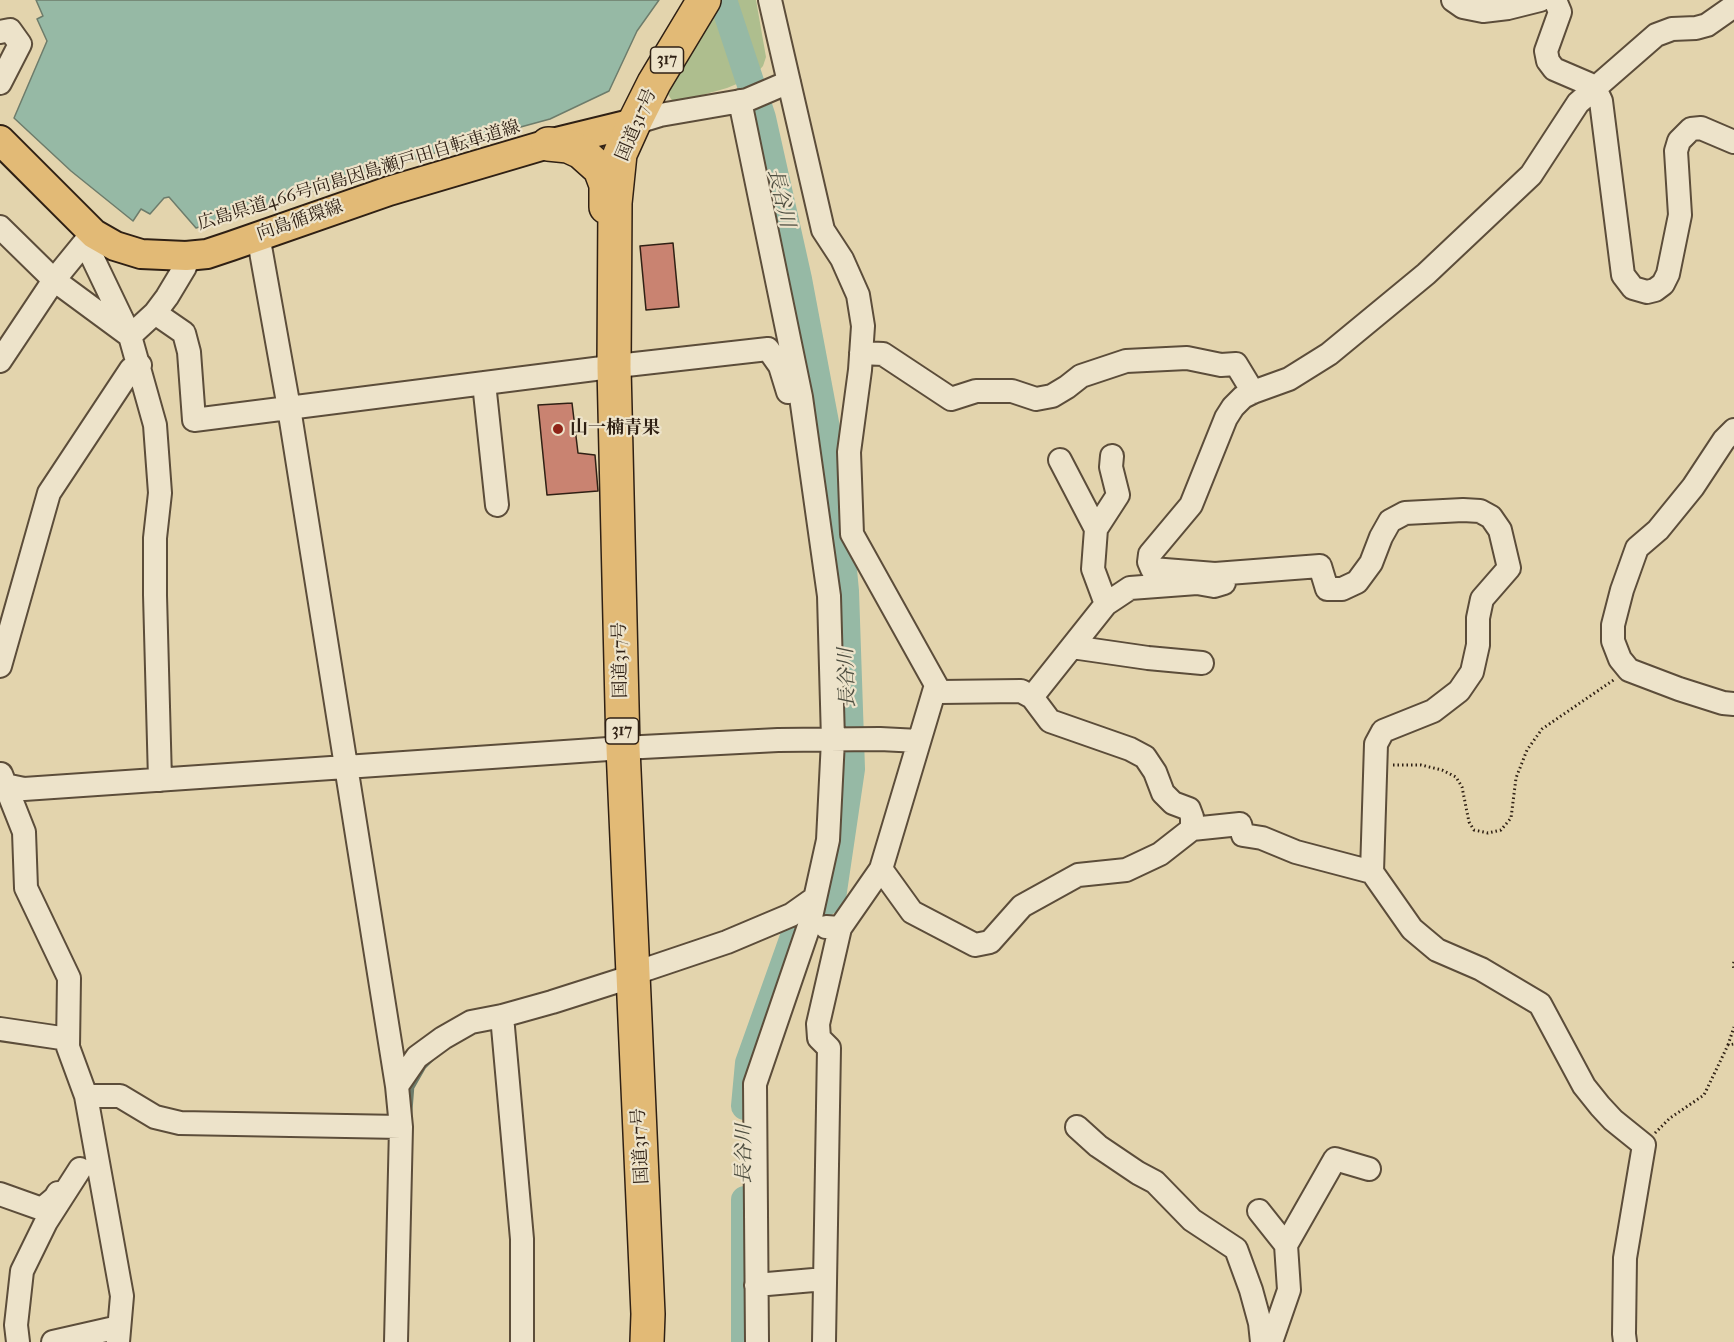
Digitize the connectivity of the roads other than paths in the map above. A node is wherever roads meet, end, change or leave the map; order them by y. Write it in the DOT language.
graph roads {
  1 [pos="704,0"];
  2 [pos="770,0"];
  3 [pos="1453,0"];
  4 [pos="1539,0"];
  5 [pos="1555,0"];
  6 [pos="1734,6"];
  7 [pos="0,32"];
  8 [pos="0,83"];
  9 [pos="785,83"];
  10 [pos="1595,88"];
  11 [pos="744,100"];
  12 [pos="634,123"];
  13 [pos="0,140"];
  14 [pos="1734,142"];
  15 [pos="548,144"];
  16 [pos="0,227"];
  17 [pos="258,235"];
  18 [pos="89,238"];
  19 [pos="186,256"];
  20 [pos="54,280"];
  21 [pos="155,313"];
  22 [pos="130,336"];
  23 [pos="861,352"];
  24 [pos="0,361"];
  25 [pos="140,365"];
  26 [pos="614,367"];
  27 [pos="484,383"];
  28 [pos="1252,392"];
  29 [pos="801,397"];
  30 [pos="289,408"];
  31 [pos="1734,430"];
  32 [pos="1112,456"];
  33 [pos="1060,460"];
  34 [pos="497,506"];
  35 [pos="1096,529"];
  36 [pos="1215,574"];
  37 [pos="1106,604"];
  38 [pos="1072,647"];
  39 [pos="1202,663"];
  40 [pos="0,666"];
  41 [pos="936,685"];
  42 [pos="1032,697"];
  43 [pos="1734,704"];
  44 [pos="837,740"];
  45 [pos="919,741"];
  46 [pos="623,748"];
  47 [pos="346,768"];
  48 [pos="2,780"];
  49 [pos="160,780"];
  50 [pos="1192,828"];
  51 [pos="882,869"];
  52 [pos="1372,872"];
  53 [pos="815,898"];
  54 [pos="809,926"];
  55 [pos="840,928"];
  56 [pos="633,975"];
  57 [pos="502,1016"];
  58 [pos="0,1029"];
  59 [pos="68,1039"];
  60 [pos="397,1086"];
  61 [pos="86,1096"];
  62 [pos="400,1127"];
  63 [pos="1077,1127"];
  64 [pos="89,1168"];
  65 [pos="1369,1169"];
  66 [pos="0,1194"];
  67 [pos="0,1200"];
  68 [pos="1259,1211"];
  69 [pos="46,1222"];
  70 [pos="1286,1245"];
  71 [pos="825,1280"];
  72 [pos="756,1285"];
  73 [pos="119,1335"];
  74 [pos="18,1342"];
  75 [pos="53,1342"];
  76 [pos="396,1342"];
  77 [pos="522,1342"];
  78 [pos="647,1342"];
  79 [pos="757,1342"];
  80 [pos="824,1342"];
  81 [pos="1262,1342"];
  82 [pos="1271,1342"];
  83 [pos="1625,1342"];
  1 -- 12 [label="highway, 国道317号 / 317"];
  2 -- 9 [label="street"];
  3 -- 4 [label="street"];
  5 -- 10 [label="street"];
  6 -- 10 [label="street"];
  7 -- 8 [label="street"];
  9 -- 11 [label="street"];
  9 -- 23 [label="street"];
  10 -- 14 [label="street"];
  10 -- 28 [label="street"];
  11 -- 12 [label="street"];
  11 -- 29 [label="street"];
  12 -- 15 [label="main road, 向島循環線"];
  12 -- 26 [label="highway, 国道317号 / 317"];
  13 -- 18 [label="main road, 向島循環線"];
  15 -- 17 [label="main road, 向島循環線"];
  15 -- 26 [label="highway"];
  16 -- 20 [label="street"];
  17 -- 19 [label="main road, 向島循環線"];
  17 -- 30 [label="street"];
  18 -- 19 [label="main road, 向島循環線"];
  18 -- 20 [label="street"];
  18 -- 22 [label="street"];
  19 -- 21 [label="street"];
  20 -- 22 [label="street"];
  20 -- 24 [label="street"];
  21 -- 22 [label="street"];
  21 -- 30 [label="street"];
  22 -- 25 [label="street"];
  23 -- 28 [label="street"];
  23 -- 41 [label="street"];
  25 -- 40 [label="street"];
  25 -- 49 [label="street"];
  26 -- 27 [label="street"];
  26 -- 29 [label="street"];
  26 -- 46 [label="highway, 国道317号 / 317"];
  27 -- 30 [label="street"];
  27 -- 34 [label="street"];
  28 -- 36 [label="street"];
  29 -- 44 [label="street"];
  30 -- 47 [label="street"];
  31 -- 43 [label="street"];
  32 -- 35 [label="street"];
  33 -- 35 [label="street"];
  35 -- 37 [label="street"];
  36 -- 37 [label="street"];
  36 -- 52 [label="street"];
  37 -- 38 [label="street"];
  38 -- 39 [label="street"];
  38 -- 42 [label="street"];
  41 -- 42 [label="street"];
  41 -- 45 [label="street"];
  42 -- 50 [label="street"];
  44 -- 45 [label="street"];
  44 -- 46 [label="street"];
  44 -- 53 [label="street"];
  45 -- 51 [label="street"];
  46 -- 47 [label="street"];
  46 -- 56 [label="highway, 国道317号 / 317"];
  47 -- 49 [label="street"];
  47 -- 60 [label="street"];
  48 -- 49 [label="street"];
  48 -- 59 [label="street"];
  50 -- 51 [label="street"];
  50 -- 52 [label="street"];
  51 -- 55 [label="street"];
  52 -- 83 [label="street"];
  53 -- 54 [label="street"];
  53 -- 56 [label="street"];
  54 -- 55 [label="street"];
  54 -- 72 [label="street"];
  55 -- 71 [label="street"];
  56 -- 57 [label="street"];
  56 -- 78 [label="highway, 国道317号 / 317"];
  57 -- 60 [label="street"];
  57 -- 77 [label="street"];
  58 -- 59 [label="street"];
  59 -- 61 [label="street"];
  60 -- 62 [label="street"];
  61 -- 62 [label="street"];
  61 -- 64 [label="street"];
  62 -- 76 [label="street"];
  63 -- 81 [label="street"];
  64 -- 66 [label="street"];
  64 -- 69 [label="street"];
  64 -- 73 [label="street"];
  65 -- 70 [label="street"];
  67 -- 69 [label="street"];
  68 -- 70 [label="street"];
  69 -- 74 [label="street"];
  70 -- 82 [label="street"];
  71 -- 72 [label="street"];
  71 -- 80 [label="street"];
  72 -- 79 [label="street"];
  73 -- 75 [label="street"];
}
